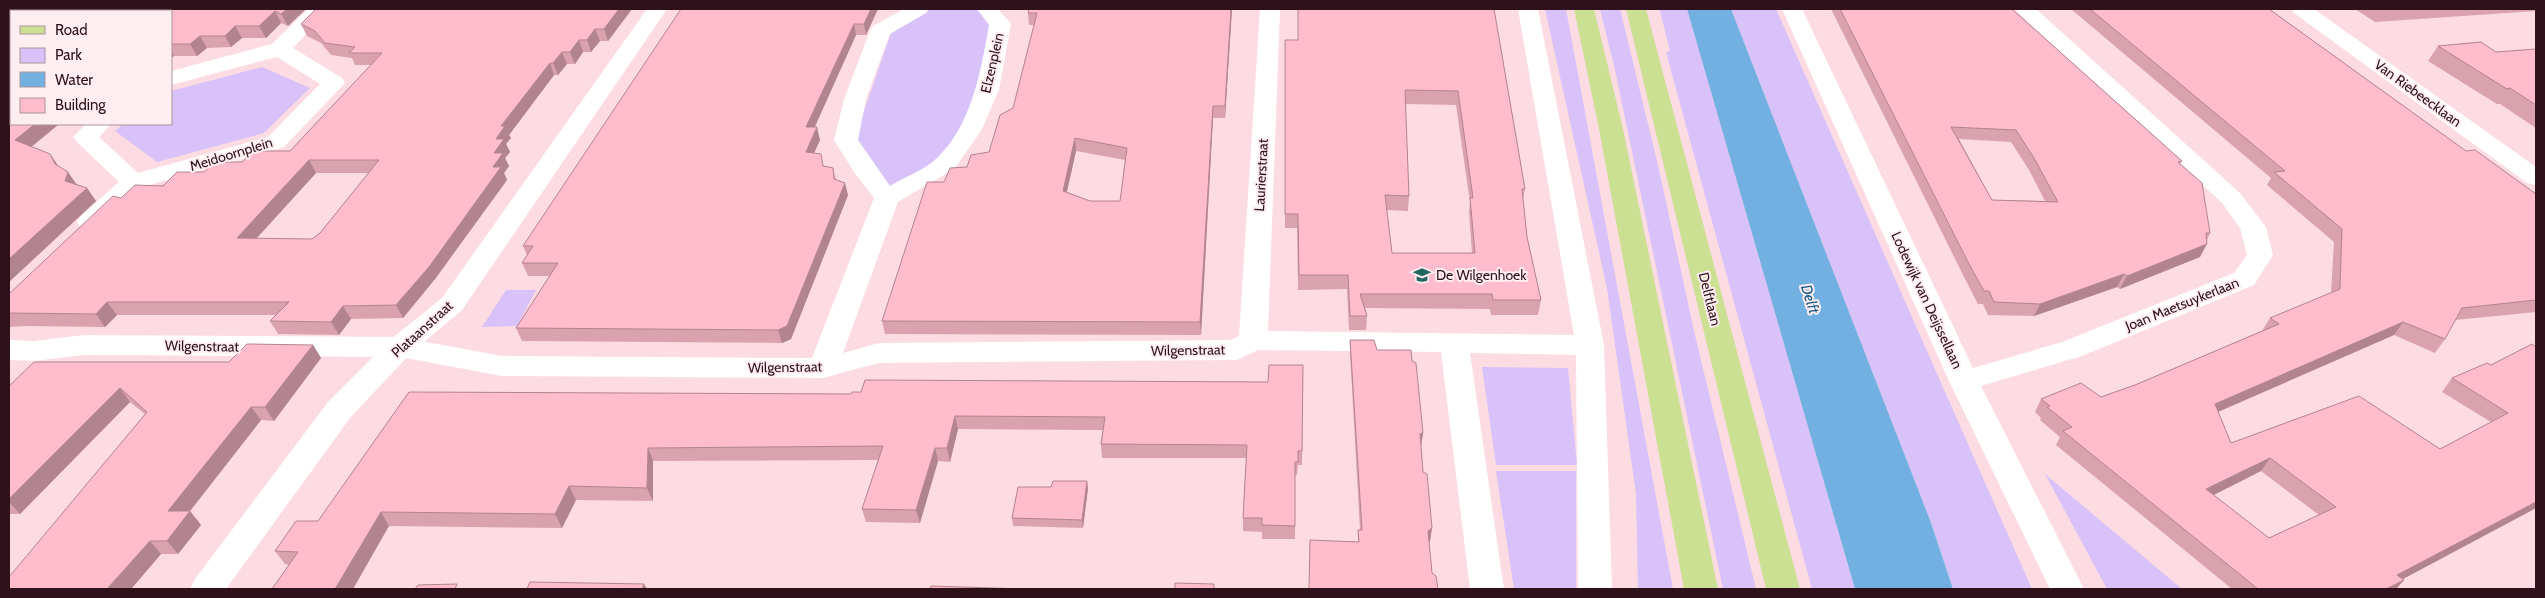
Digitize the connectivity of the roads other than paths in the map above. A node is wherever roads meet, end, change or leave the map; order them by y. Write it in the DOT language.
graph roads {
  1 [pos="320,9"];
  2 [pos="657,9"];
  3 [pos="919,9"];
  4 [pos="987,9"];
  5 [pos="1270,9"];
  6 [pos="1528,9"];
  7 [pos="1584,9"];
  8 [pos="1636,9"];
  9 [pos="1792,9"];
  10 [pos="2024,9"];
  11 [pos="2301,9"];
  12 [pos="280,49"];
  13 [pos="172,78"];
  14 [pos="98,125"];
  15 [pos="2536,178"];
  16 [pos="132,182"];
  17 [pos="887,198"];
  18 [pos="71,241"];
  19 [pos="1253,340"];
  20 [pos="1454,344"];
  21 [pos="1590,345"];
  22 [pos="400,347"];
  23 [pos="9,350"];
  24 [pos="823,368"];
  25 [pos="1964,381"];
  26 [pos="207,589"];
  27 [pos="1487,589"];
  28 [pos="1594,589"];
  29 [pos="1701,589"];
  30 [pos="1783,589"];
  31 [pos="2067,589"];
  1 -- 12 [label="street"];
  2 -- 22 [label="street, Plataanstraat"];
  3 -- 17 [label="street"];
  4 -- 17 [label="street, Elzenplein"];
  5 -- 19 [label="street, Laurierstraat"];
  6 -- 21 [label="street"];
  7 -- 29 [label="main road"];
  8 -- 30 [label="main road, Delftlaan"];
  9 -- 25 [label="street, Lodewijk van Deijssellaan"];
  10 -- 25 [label="street, Joan Maetsuykerlaan"];
  11 -- 15 [label="street, Van Riebeecklaan"];
  12 -- 13 [label="street"];
  12 -- 16 [label="street, Meidoornplein"];
  14 -- 16 [label="street"];
  16 -- 18 [label="street, Meidoornplein"];
  17 -- 24 [label="street"];
  19 -- 20 [label="street, Wilgenstraat"];
  19 -- 24 [label="street, Wilgenstraat"];
  20 -- 21 [label="street, Wilgenstraat"];
  20 -- 27 [label="street"];
  21 -- 28 [label="street"];
  22 -- 23 [label="street, Wilgenstraat"];
  22 -- 24 [label="street, Wilgenstraat"];
  22 -- 26 [label="street, Plataanstraat"];
  25 -- 31 [label="street, Lodewijk van Deijssellaan"];
}
